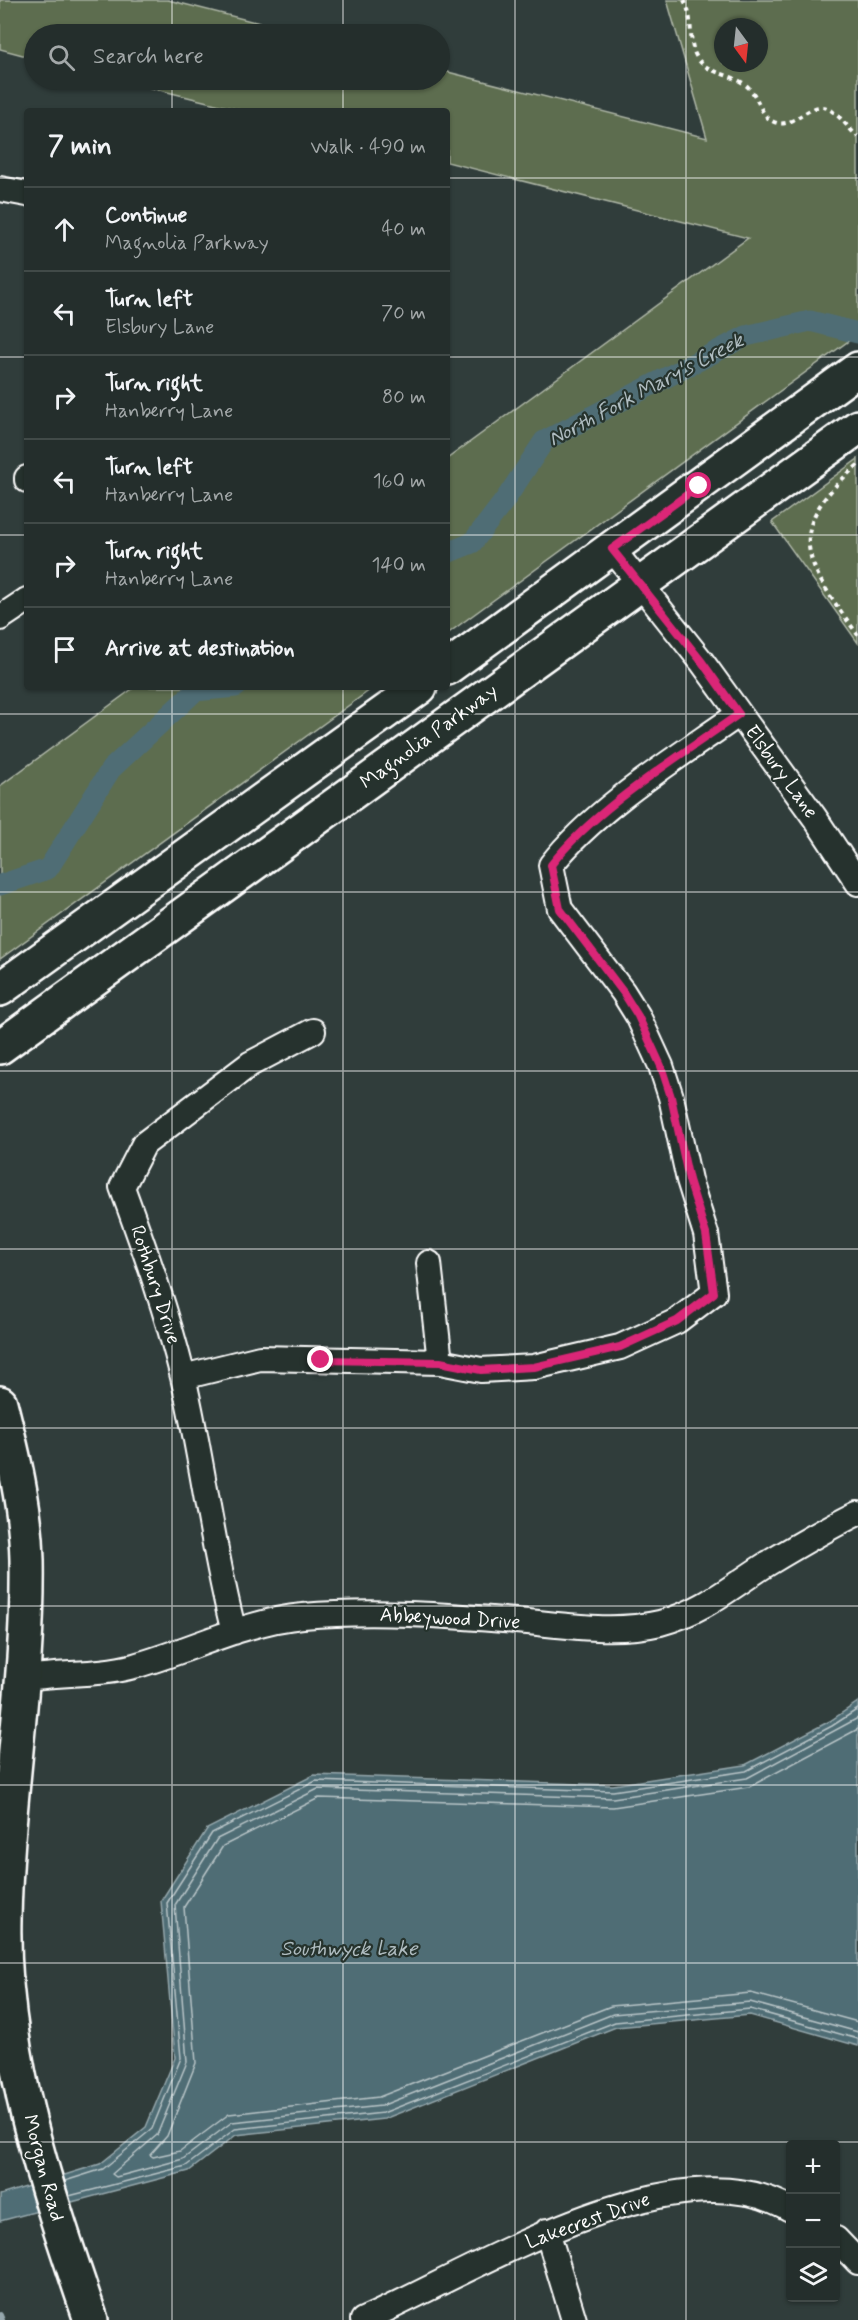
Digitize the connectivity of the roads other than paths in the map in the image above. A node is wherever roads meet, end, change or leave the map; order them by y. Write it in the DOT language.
graph roads {
  1 [pos="0,189"];
  2 [pos="24,193"];
  3 [pos="858,369"];
  4 [pos="858,427"];
  5 [pos="612,549"];
  6 [pos="640,584"];
  7 [pos="24,602"];
  8 [pos="0,618"];
  9 [pos="450,666"];
  10 [pos="416,690"];
  11 [pos="739,714"];
  12 [pos="367,725"];
  13 [pos="396,761"];
  14 [pos="858,883"];
  15 [pos="113,908"];
  16 [pos="142,944"];
  17 [pos="0,989"];
  18 [pos="313,1031"];
  19 [pos="0,1047"];
  20 [pos="429,1263"];
  21 [pos="440,1362"];
  22 [pos="183,1377"];
  23 [pos="0,1403"];
  24 [pos="858,1513"];
  25 [pos="234,1632"];
  26 [pos="21,1679"];
  27 [pos="4,2017"];
  28 [pos="786,2207"];
  29 [pos="547,2231"];
  30 [pos="840,2243"];
  31 [pos="858,2262"];
  32 [pos="91,2320"];
  33 [pos="363,2320"];
  34 [pos="574,2320"];
  1 -- 2 [label="street"];
  3 -- 5 [label="main road"];
  4 -- 6 [label="main road, Magnolia Parkway"];
  5 -- 6 [label="street, Elsbury Lane"];
  5 -- 9 [label="main road"];
  6 -- 11 [label="street, Elsbury Lane"];
  6 -- 13 [label="main road, Magnolia Parkway"];
  7 -- 8 [label="street"];
  10 -- 12 [label="main road"];
  11 -- 14 [label="street, Elsbury Lane"];
  11 -- 21 [label="street"];
  12 -- 13 [label="main road"];
  12 -- 15 [label="main road"];
  13 -- 16 [label="main road, Magnolia Parkway"];
  15 -- 16 [label="main road"];
  15 -- 17 [label="main road"];
  16 -- 19 [label="main road, Magnolia Parkway"];
  18 -- 22 [label="street, Rothbury Drive"];
  20 -- 21 [label="street"];
  21 -- 22 [label="street"];
  22 -- 25 [label="street, Rothbury Drive"];
  23 -- 26 [label="main road, Morgan Road"];
  24 -- 25 [label="street, Abbeywood Drive"];
  25 -- 26 [label="street, Abbeywood Drive"];
  26 -- 27 [label="main road, Morgan Road"];
  27 -- 32 [label="main road, Morgan Road"];
  28 -- 29 [label="street, Lakecrest Drive"];
  29 -- 33 [label="street, Lakecrest Drive"];
  29 -- 34 [label="street"];
  30 -- 31 [label="street"];
}
